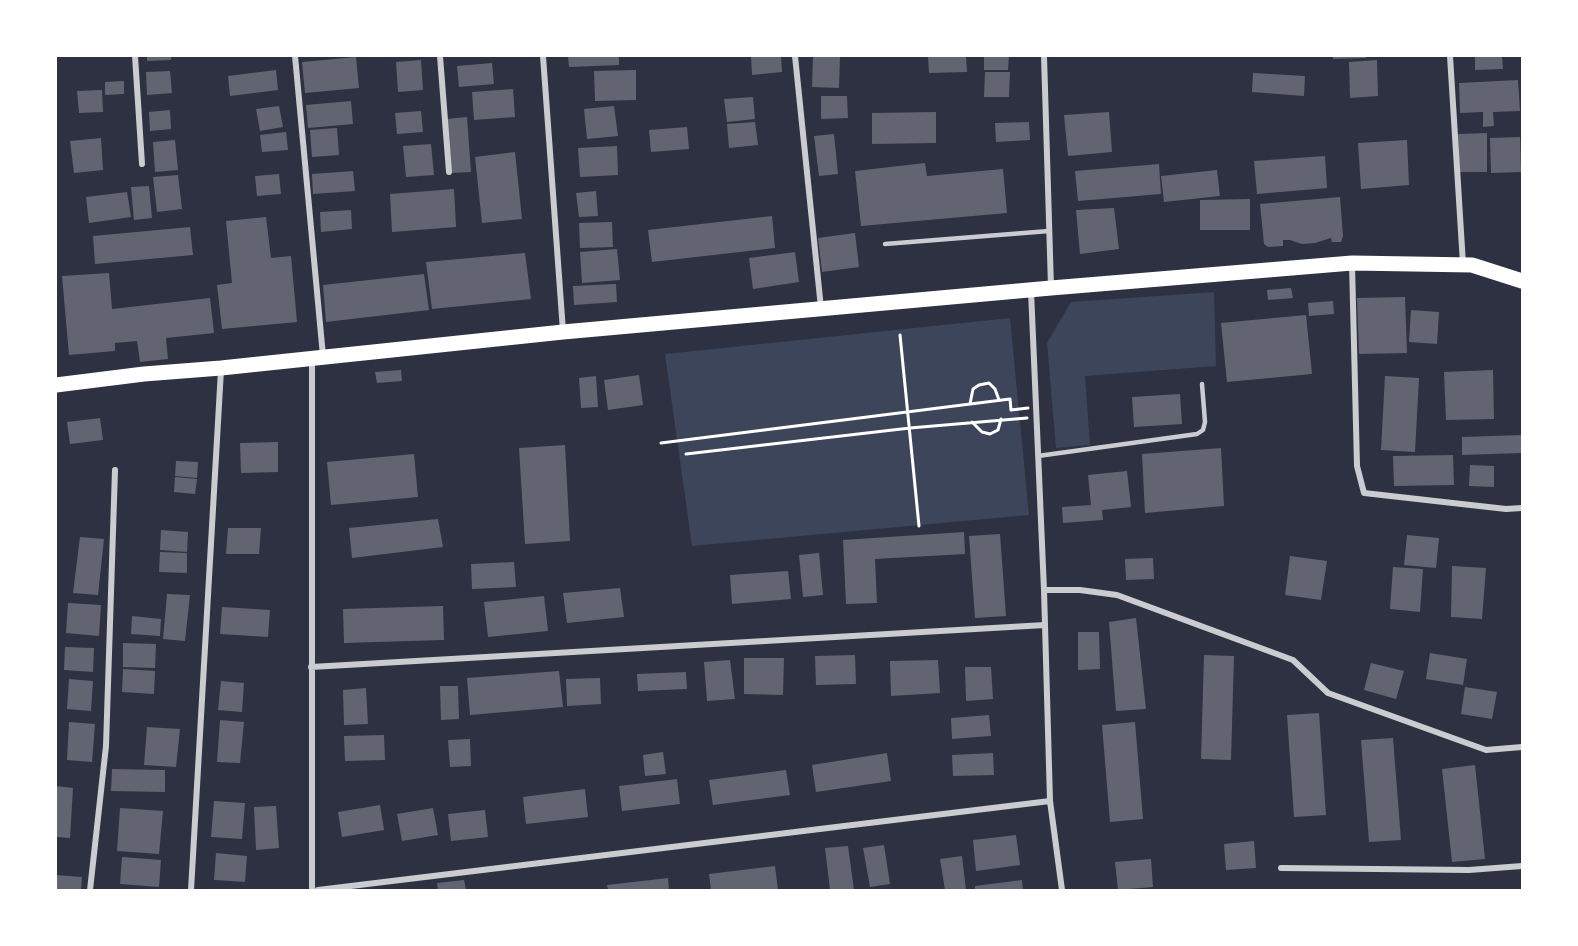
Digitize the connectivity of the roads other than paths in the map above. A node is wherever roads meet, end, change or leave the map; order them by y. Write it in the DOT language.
graph roads {
  1 [pos="135,56"];
  2 [pos="295,56"];
  3 [pos="440,56"];
  4 [pos="543,56"];
  5 [pos="795,56"];
  6 [pos="1044,56"];
  7 [pos="1450,56"];
  8 [pos="142,164"];
  9 [pos="449,172"];
  10 [pos="1049,231"];
  11 [pos="885,244"];
  12 [pos="1352,263"];
  13 [pos="1462,265"];
  14 [pos="1522,281"];
  15 [pos="1051,288"];
  16 [pos="1031,291"];
  17 [pos="821,309"];
  18 [pos="563,332"];
  19 [pos="317,357"];
  20 [pos="221,368"];
  21 [pos="1202,384"];
  22 [pos="56,385"];
  23 [pos="1038,456"];
  24 [pos="115,470"];
  25 [pos="1522,508"];
  26 [pos="1044,590"];
  27 [pos="1045,625"];
  28 [pos="311,667"];
  29 [pos="1522,747"];
  30 [pos="1050,801"];
  31 [pos="1522,866"];
  32 [pos="1281,868"];
  33 [pos="90,891"];
  34 [pos="191,891"];
  35 [pos="312,891"];
  36 [pos="318,891"];
  37 [pos="1062,891"];
  1 -- 8 [label="street"];
  2 -- 19 [label="street"];
  3 -- 9 [label="street"];
  4 -- 18 [label="street"];
  5 -- 17 [label="street"];
  6 -- 10 [label="street"];
  7 -- 13 [label="street"];
  10 -- 11 [label="lane"];
  10 -- 15 [label="street"];
  12 -- 13 [label="main road"];
  12 -- 15 [label="main road"];
  12 -- 25 [label="street"];
  13 -- 14 [label="main road"];
  15 -- 16 [label="main road"];
  16 -- 17 [label="main road"];
  16 -- 23 [label="street"];
  17 -- 18 [label="main road"];
  18 -- 19 [label="main road"];
  19 -- 20 [label="main road"];
  19 -- 28 [label="street"];
  20 -- 22 [label="main road"];
  20 -- 34 [label="street"];
  21 -- 23 [label="lane"];
  23 -- 26 [label="street"];
  24 -- 33 [label="street"];
  26 -- 27 [label="street"];
  26 -- 29 [label="street"];
  27 -- 28 [label="street"];
  27 -- 30 [label="street"];
  28 -- 35 [label="street"];
  30 -- 36 [label="street"];
  30 -- 37 [label="street"];
  31 -- 32 [label="street"];
}
